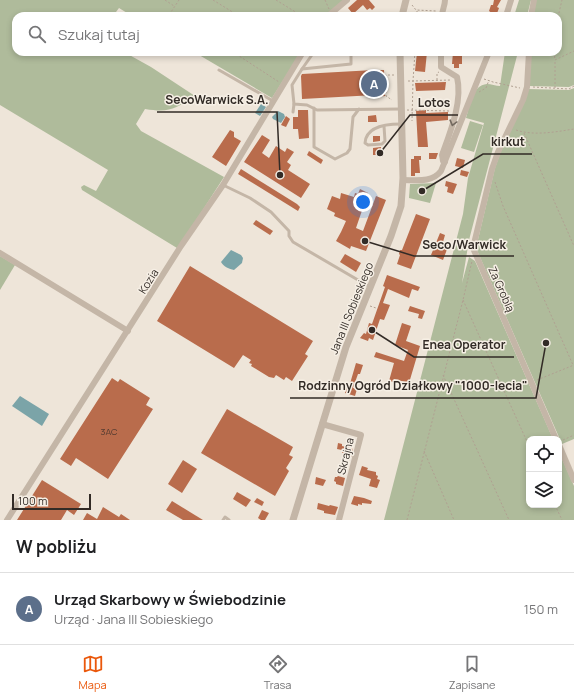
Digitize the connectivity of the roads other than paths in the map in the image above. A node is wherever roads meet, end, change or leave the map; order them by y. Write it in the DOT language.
graph roads {
  1 [pos="347,0"];
  2 [pos="445,0"];
  3 [pos="511,0"];
  4 [pos="534,0"];
  5 [pos="408,2"];
  6 [pos="333,12"];
  7 [pos="404,12"];
  8 [pos="443,12"];
  9 [pos="507,12"];
  10 [pos="532,12"];
  11 [pos="301,56"];
  12 [pos="311,56"];
  13 [pos="351,56"];
  14 [pos="400,56"];
  15 [pos="441,56"];
  16 [pos="487,56"];
  17 [pos="529,56"];
  18 [pos="302,68"];
  19 [pos="219,70"];
  20 [pos="273,101"];
  21 [pos="294,104"];
  22 [pos="314,108"];
  23 [pos="359,109"];
  24 [pos="401,109"];
  25 [pos="292,112"];
  26 [pos="401,124"];
  27 [pos="384,126"];
  28 [pos="445,162"];
  29 [pos="403,180"];
  30 [pos="223,185"];
  31 [pos="0,253"];
  32 [pos="370,287"];
  33 [pos="128,331"];
  34 [pos="322,424"];
  35 [pos="556,436"];
  36 [pos="562,450"];
  37 [pos="574,480"];
  38 [pos="7,520"];
  39 [pos="223,520"];
  40 [pos="229,520"];
  41 [pos="293,520"];
  42 [pos="339,520"];
  1 -- 6 [label="street"];
  2 -- 8 [label="street"];
  3 -- 9 [label="street"];
  4 -- 10 [label="street"];
  5 -- 7 [label="street"];
  11 -- 20 [label="street, Kozia"];
  12 -- 18 [label="lane"];
  13 -- 18 [label="lane"];
  14 -- 24 [label="street, Jana III Sobieskiego"];
  15 -- 28 [label="street, one-way"];
  16 -- 28 [label="street"];
  17 -- 35 [label="street, Za Groblą"];
  18 -- 21 [label="lane"];
  19 -- 20 [label="lane"];
  20 -- 30 [label="street, Kozia"];
  21 -- 22 [label="lane"];
  21 -- 25 [label="lane"];
  22 -- 23 [label="lane"];
  22 -- 23 [label="lane"];
  23 -- 24 [label="lane"];
  24 -- 26 [label="street, Jana III Sobieskiego"];
  26 -- 27 [label="lane"];
  26 -- 29 [label="street, Jana III Sobieskiego"];
  27 -- 27 [label="lane"];
  28 -- 29 [label="street"];
  29 -- 32 [label="street, Jana III Sobieskiego"];
  30 -- 32 [label="lane"];
  30 -- 33 [label="street, Kozia"];
  31 -- 33 [label="street"];
  32 -- 34 [label="street, Jana III Sobieskiego"];
  33 -- 38 [label="street, Kozia"];
  34 -- 41 [label="street, Jana III Sobieskiego"];
  34 -- 42 [label="street, Skrajna"];
  36 -- 37 [label="street, Za Groblą"];
  39 -- 40 [label="lane"];
}
